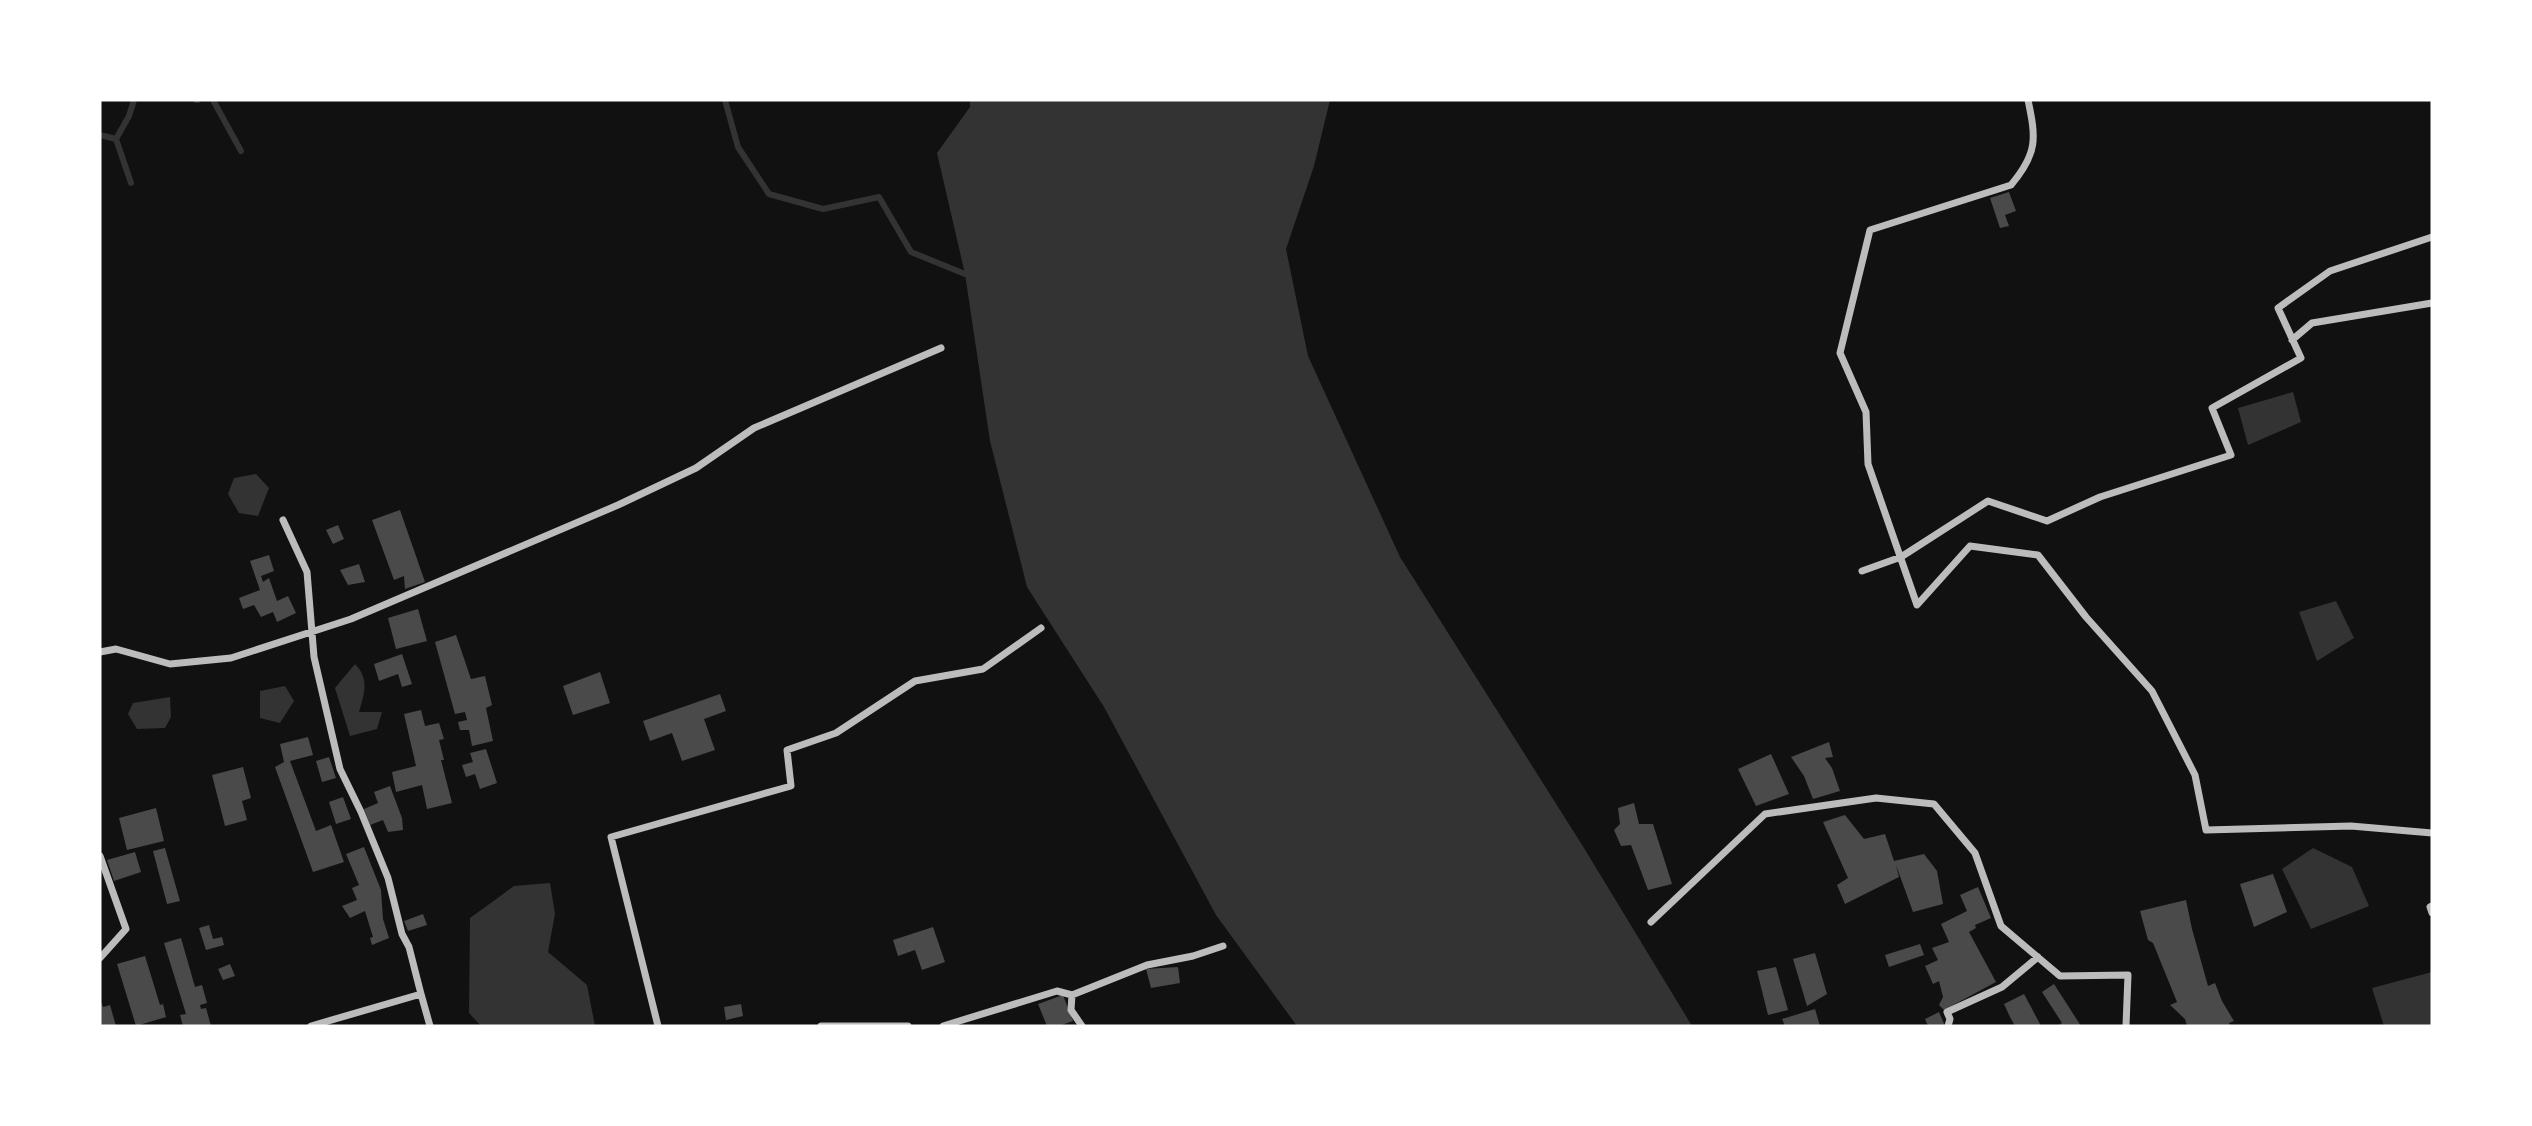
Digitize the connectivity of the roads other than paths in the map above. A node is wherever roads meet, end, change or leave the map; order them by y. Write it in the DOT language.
graph roads {
  1 [pos="2028,100"];
  2 [pos="2432,237"];
  3 [pos="2432,303"];
  4 [pos="2292,340"];
  5 [pos="941,348"];
  6 [pos="283,520"];
  7 [pos="1901,557"];
  8 [pos="1861,571"];
  9 [pos="1041,628"];
  10 [pos="312,632"];
  11 [pos="100,652"];
  12 [pos="2432,832"];
  13 [pos="100,856"];
  14 [pos="2432,906"];
  15 [pos="2432,913"];
  16 [pos="1651,922"];
  17 [pos="1223,946"];
  18 [pos="2038,957"];
  19 [pos="100,958"];
  20 [pos="421,994"];
  21 [pos="1072,995"];
  22 [pos="311,1026"];
  23 [pos="430,1026"];
  24 [pos="658,1026"];
  25 [pos="821,1026"];
  26 [pos="908,1026"];
  27 [pos="943,1026"];
  28 [pos="1082,1026"];
  29 [pos="1948,1026"];
  30 [pos="2126,1026"];
  1 -- 7 [label="street"];
  2 -- 4 [label="street"];
  3 -- 4 [label="street"];
  4 -- 7 [label="street"];
  5 -- 10 [label="street"];
  6 -- 10 [label="street"];
  7 -- 8 [label="street"];
  7 -- 12 [label="street"];
  9 -- 24 [label="street"];
  10 -- 11 [label="street"];
  10 -- 20 [label="street"];
  13 -- 19 [label="street"];
  14 -- 15 [label="street"];
  16 -- 18 [label="street"];
  17 -- 21 [label="street"];
  18 -- 29 [label="street"];
  18 -- 30 [label="street"];
  20 -- 22 [label="street"];
  20 -- 23 [label="street"];
  21 -- 27 [label="street"];
  21 -- 28 [label="street"];
  25 -- 26 [label="street"];
}
